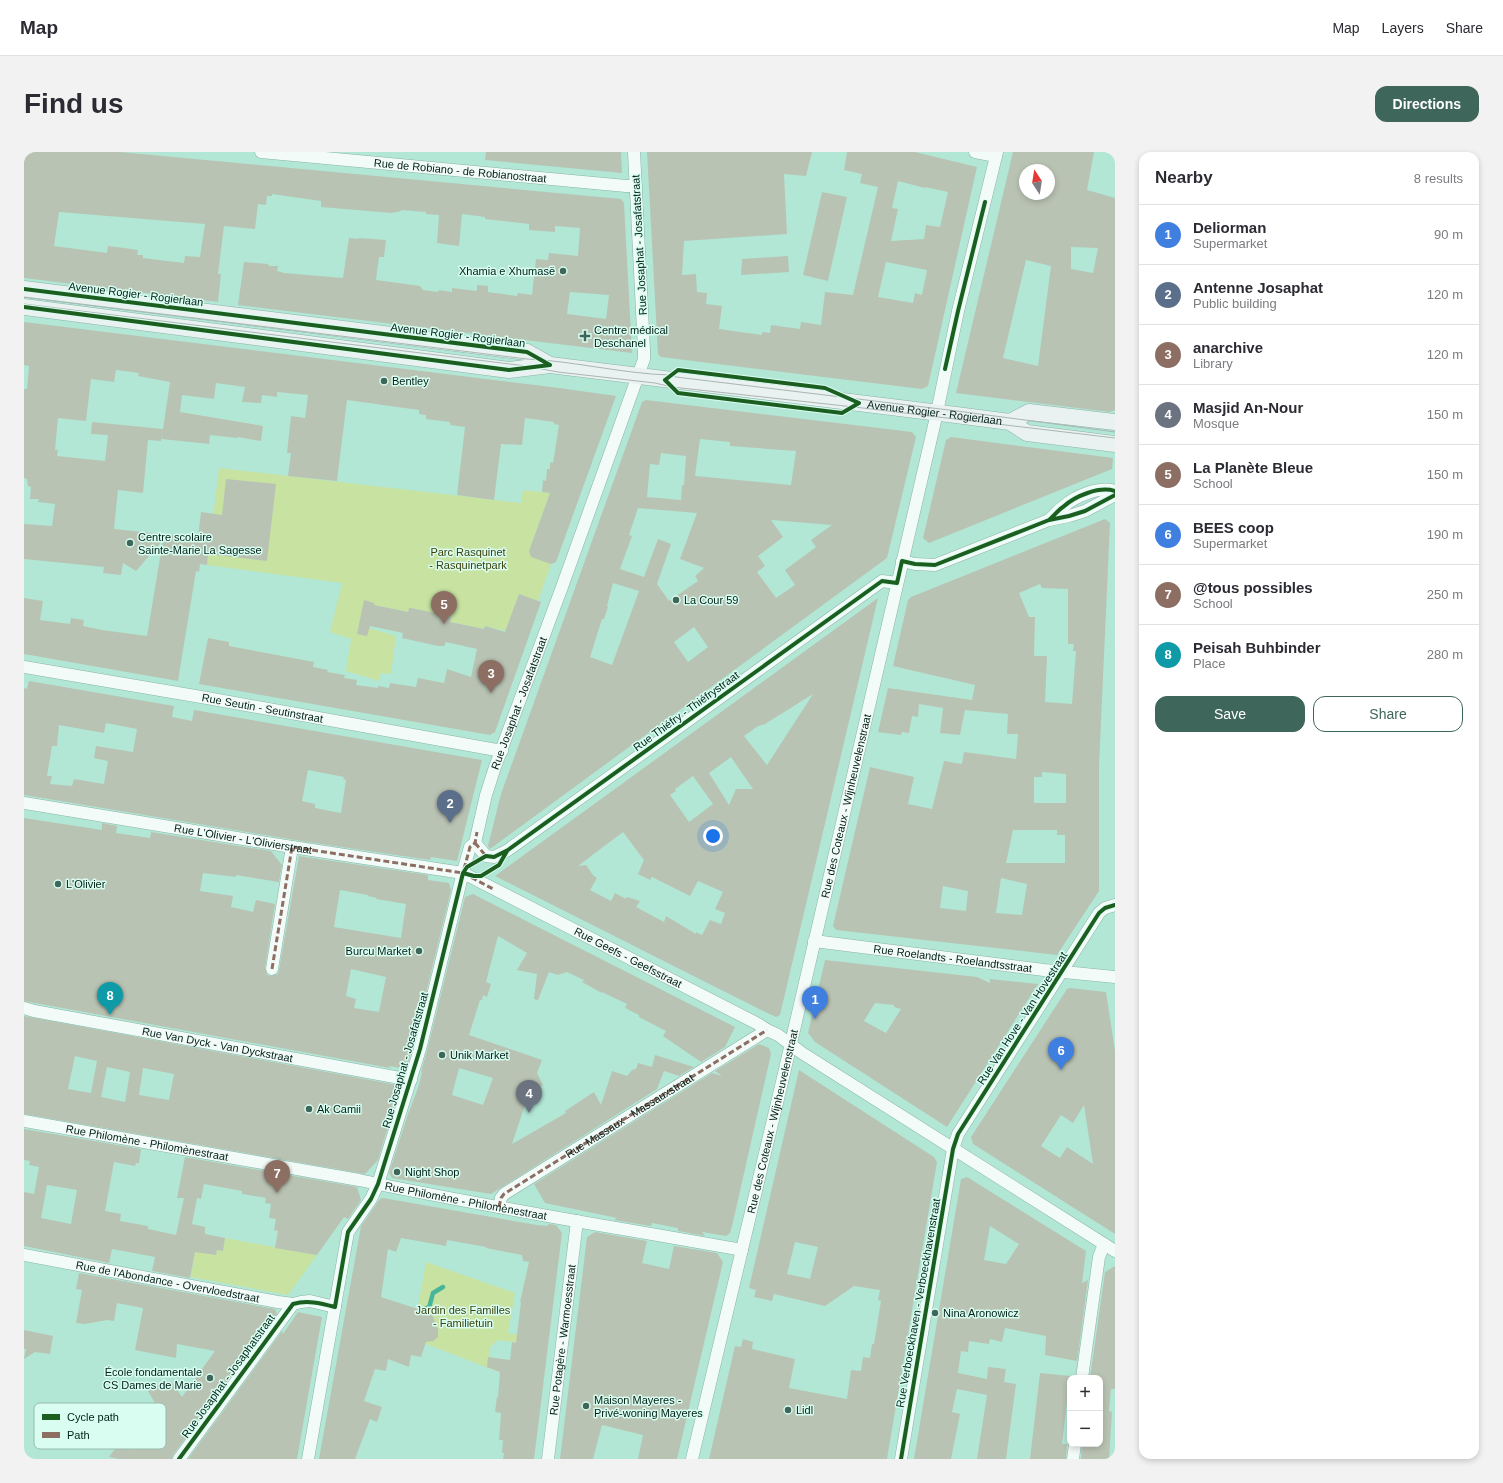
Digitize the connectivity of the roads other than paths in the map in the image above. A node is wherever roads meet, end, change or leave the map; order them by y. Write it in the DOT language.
graph roads {
  1 [pos="260,152"];
  2 [pos="634,152"];
  3 [pos="975,152"];
  4 [pos="997,154"];
  5 [pos="636,186"];
  6 [pos="24,289"];
  7 [pos="24,307"];
  8 [pos="550,365"];
  9 [pos="638,376"];
  10 [pos="936,413"];
  11 [pos="1010,422"];
  12 [pos="1115,422"];
  13 [pos="1115,444"];
  14 [pos="1115,491"];
  15 [pos="1115,495"];
  16 [pos="1049,520"];
  17 [pos="902,561"];
  18 [pos="897,583"];
  19 [pos="24,667"];
  20 [pos="502,751"];
  21 [pos="24,803"];
  22 [pos="475,844"];
  23 [pos="292,847"];
  24 [pos="463,874"];
  25 [pos="1115,905"];
  26 [pos="814,941"];
  27 [pos="272,969"];
  28 [pos="1062,972"];
  29 [pos="1115,977"];
  30 [pos="24,1008"];
  31 [pos="767,1030"];
  32 [pos="790,1044"];
  33 [pos="410,1080"];
  34 [pos="24,1121"];
  35 [pos="953,1149"];
  36 [pos="378,1184"];
  37 [pos="499,1207"];
  38 [pos="577,1222"];
  39 [pos="1104,1244"];
  40 [pos="742,1250"];
  41 [pos="1115,1251"];
  42 [pos="24,1255"];
  43 [pos="293,1304"];
  44 [pos="335,1307"];
  45 [pos="1082,1375"];
  46 [pos="1075,1447"];
  47 [pos="179,1459"];
  48 [pos="308,1459"];
  49 [pos="548,1459"];
  50 [pos="692,1459"];
  51 [pos="901,1459"];
  52 [pos="1073,1459"];
  1 -- 5 [label="street, Rue de Robiano - de Robianostraat"];
  2 -- 5 [label="street, Rue Josaphat - Josafatstraat"];
  3 -- 4 [label="street"];
  4 -- 10 [label="street, Rue des Coteaux - Wijnheuvelenstraat"];
  5 -- 9 [label="street, Rue Josaphat - Josafatstraat"];
  6 -- 8 [label="street, Avenue Rogier - Rogierlaan"];
  7 -- 8 [label="street, Avenue Rogier - Rogierlaan"];
  8 -- 9 [label="street, Avenue Rogier - Rogierlaan"];
  9 -- 10 [label="street, Avenue Rogier - Rogierlaan"];
  9 -- 20 [label="street, Rue Josaphat - Josafatstraat"];
  10 -- 11 [label="street, Avenue Rogier - Rogierlaan"];
  10 -- 17 [label="street, Rue des Coteaux - Wijnheuvelenstraat"];
  11 -- 12 [label="street, Avenue Rogier - Rogierlaan"];
  11 -- 13 [label="street, Avenue Rogier - Rogierlaan"];
  14 -- 16 [label="street"];
  15 -- 16 [label="street"];
  16 -- 17 [label="street"];
  17 -- 18 [label="street, Rue des Coteaux - Wijnheuvelenstraat"];
  18 -- 22 [label="street, Rue Thiéfry - Thiéfrystraat"];
  18 -- 26 [label="street, Rue des Coteaux - Wijnheuvelenstraat"];
  19 -- 20 [label="street, Rue Seutin - Seutinstraat"];
  20 -- 22 [label="street, Rue Josaphat - Josafatstraat"];
  21 -- 23 [label="street, Rue L'Olivier - L'Olivierstraat"];
  22 -- 24 [label="street, Rue Josaphat - Josafatstraat"];
  23 -- 24 [label="street, Rue L'Olivier - L'Olivierstraat"];
  23 -- 27 [label="street"];
  24 -- 31 [label="street, Rue Geefs - Geefsstraat"];
  24 -- 33 [label="street, Rue Josaphat - Josafatstraat"];
  25 -- 28 [label="street, Rue Van Hove - Van Hovestraat"];
  26 -- 28 [label="street, Rue Roelandts - Roelandtsstraat"];
  26 -- 32 [label="street, Rue des Coteaux - Wijnheuvelenstraat"];
  28 -- 29 [label="street, Rue Roelandts - Roelandtsstraat"];
  28 -- 35 [label="street, Rue Van Hove - Van Hovestraat"];
  30 -- 33 [label="street, Rue Van Dyck - Van Dyckstraat"];
  31 -- 32 [label="street, Rue Geefs - Geefsstraat"];
  31 -- 37 [label="street, Rue Massaux - Massauxstraat"];
  32 -- 35 [label="street, Rue Geefs - Geefsstraat"];
  32 -- 40 [label="street, Rue des Coteaux - Wijnheuvelenstraat"];
  33 -- 36 [label="street, Rue Josaphat - Josafatstraat"];
  34 -- 36 [label="street, Rue Philomène - Philomènestraat"];
  35 -- 39 [label="street, Rue Geefs - Geefsstraat"];
  35 -- 51 [label="street, Rue Verboeckhaven - Verboeckhavenstraat"];
  36 -- 37 [label="street, Rue Philomène - Philomènestraat"];
  36 -- 44 [label="street, Rue Josaphat - Josafatstraat"];
  37 -- 38 [label="street, Rue Philomène - Philomènestraat"];
  38 -- 40 [label="street, Rue Philomène - Philomènestraat"];
  38 -- 49 [label="street, Rue Potagère - Warmoesstraat"];
  39 -- 41 [label="street, Rue Geefs - Geefsstraat"];
  39 -- 45 [label="street"];
  40 -- 50 [label="street, Rue des Coteaux - Wijnheuvelenstraat"];
  42 -- 43 [label="street, Rue de l'Abondance - Overvloedstraat"];
  43 -- 44 [label="street, Rue de l'Abondance - Overvloedstraat"];
  43 -- 47 [label="street, Rue Josaphat - Josaphatstraat"];
  44 -- 48 [label="street, Rue Josaphat - Josafatstraat"];
  46 -- 52 [label="street"];
}
